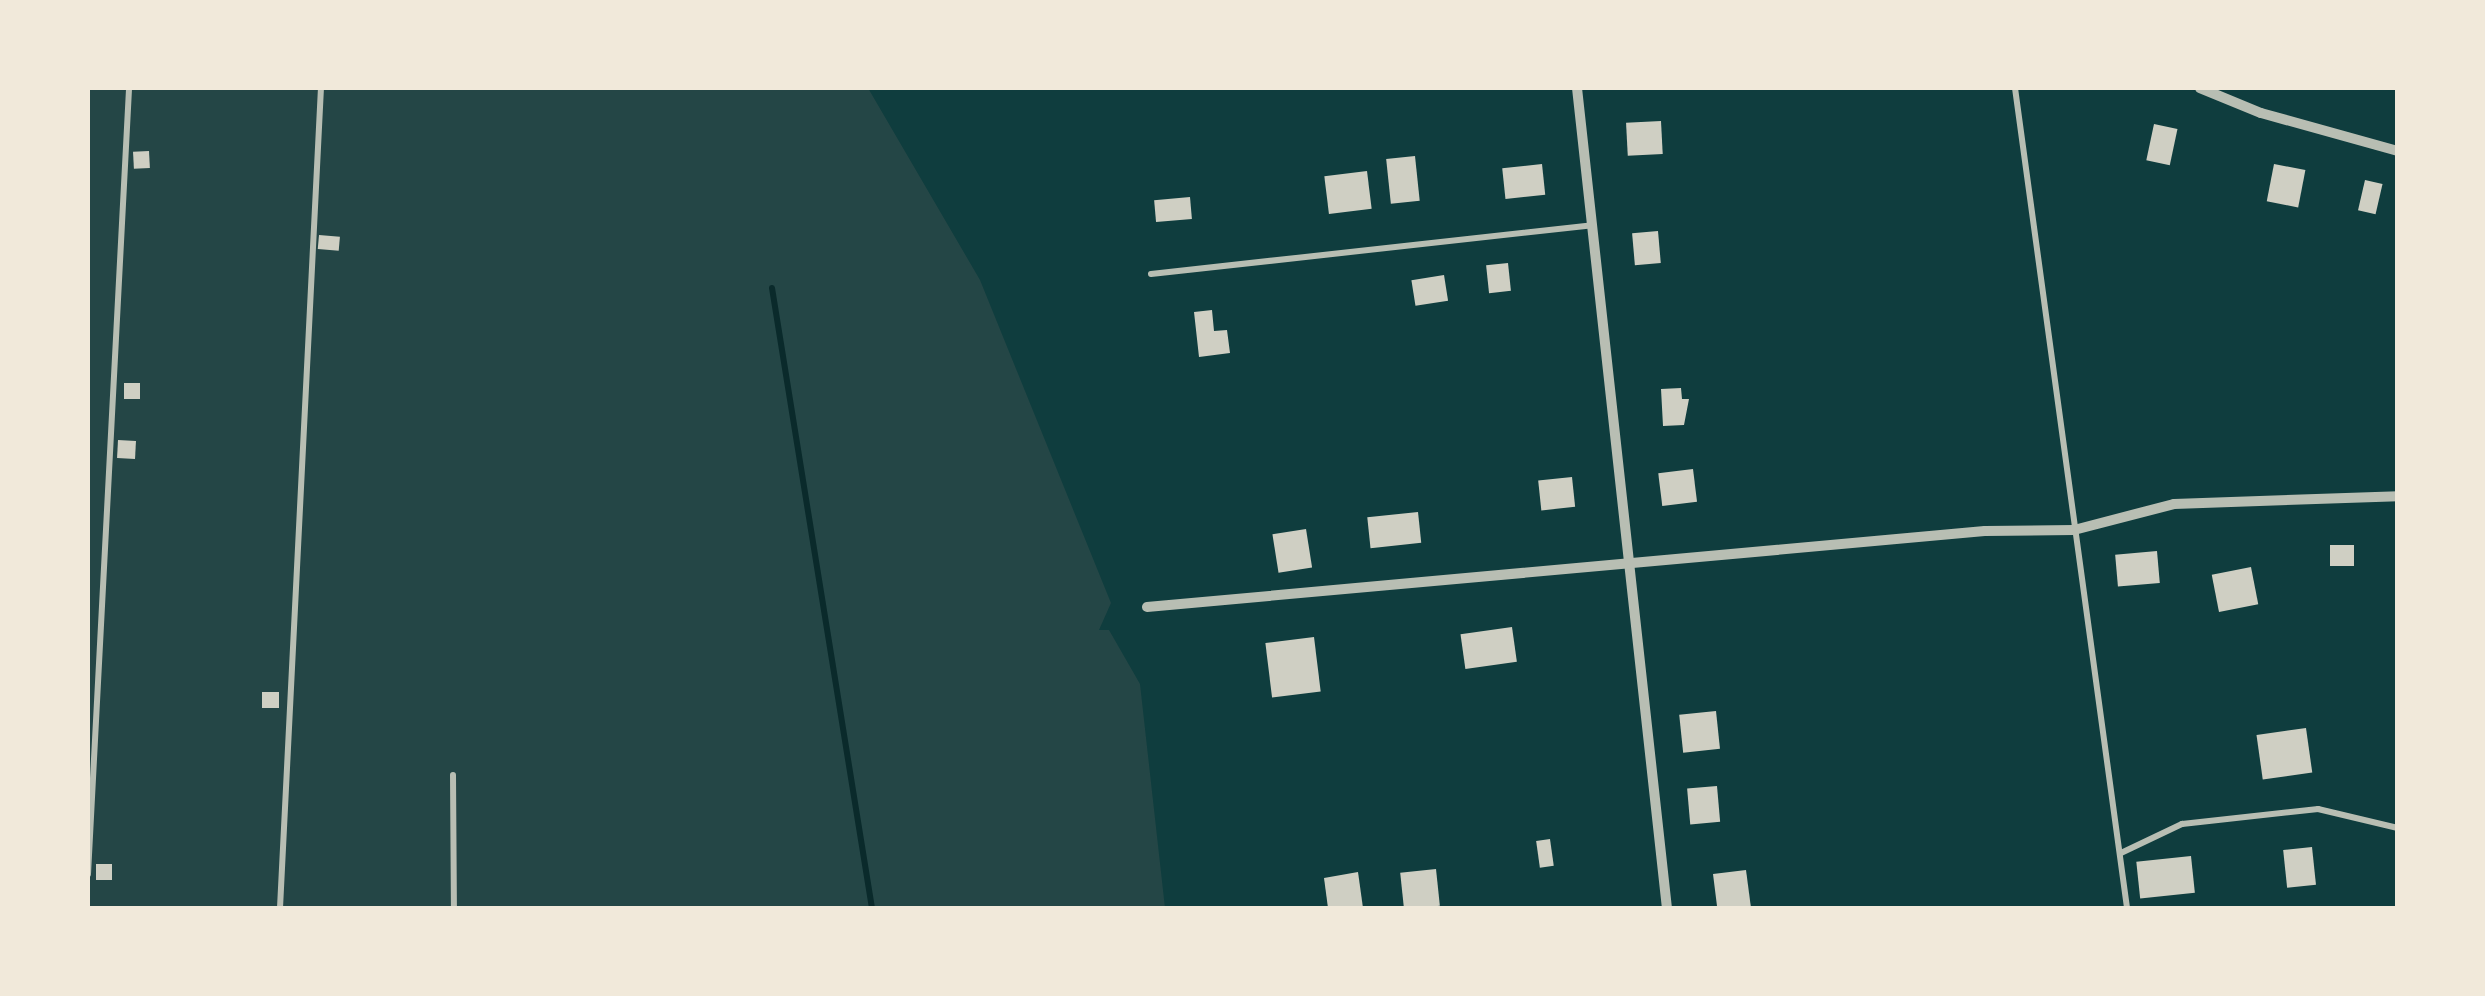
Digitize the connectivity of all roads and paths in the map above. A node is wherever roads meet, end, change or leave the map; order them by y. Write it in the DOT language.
graph roads {
  1 [pos="130,88"];
  2 [pos="321,88"];
  3 [pos="1576,88"];
  4 [pos="2015,88"];
  5 [pos="2200,88"];
  6 [pos="2398,151"];
  7 [pos="1593,225"];
  8 [pos="1151,274"];
  9 [pos="2398,496"];
  10 [pos="2074,530"];
  11 [pos="1634,563"];
  12 [pos="1147,606"];
  13 [pos="452,776"];
  14 [pos="2398,828"];
  15 [pos="2121,853"];
  16 [pos="88,874"];
  17 [pos="280,908"];
  18 [pos="454,908"];
  19 [pos="1667,908"];
  20 [pos="2127,908"];
  1 -- 16 [label="lane"];
  2 -- 17 [label="lane"];
  3 -- 7 [label="street"];
  4 -- 10 [label="lane"];
  5 -- 6 [label="street"];
  7 -- 8 [label="lane"];
  7 -- 11 [label="street"];
  9 -- 10 [label="street"];
  10 -- 11 [label="street"];
  10 -- 15 [label="lane"];
  11 -- 12 [label="street"];
  11 -- 19 [label="street"];
  13 -- 18 [label="lane"];
  14 -- 15 [label="lane"];
  15 -- 20 [label="lane"];
}
